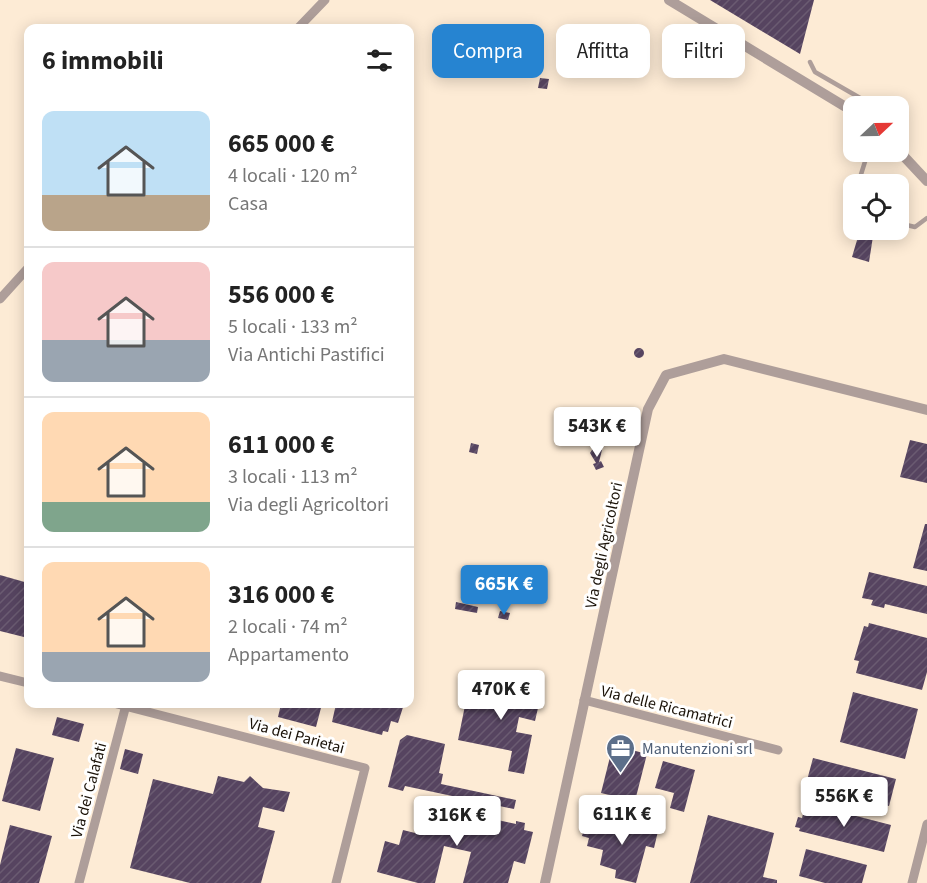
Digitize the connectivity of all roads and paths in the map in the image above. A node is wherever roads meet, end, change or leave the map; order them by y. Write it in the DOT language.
graph roads {
  1 [pos="325,0"];
  2 [pos="669,0"];
  3 [pos="685,5"];
  4 [pos="302,24"];
  5 [pos="810,62"];
  6 [pos="857,96"];
  7 [pos="843,105"];
  8 [pos="909,161"];
  9 [pos="927,180"];
  10 [pos="927,218"];
  11 [pos="909,226"];
  12 [pos="24,272"];
  13 [pos="0,299"];
  14 [pos="927,411"];
  15 [pos="0,676"];
  16 [pos="24,682"];
  17 [pos="584,700"];
  18 [pos="120,708"];
  19 [pos="136,708"];
  20 [pos="778,750"];
  21 [pos="927,824"];
  22 [pos="79,883"];
  23 [pos="336,883"];
  24 [pos="545,883"];
  25 [pos="912,883"];
  1 -- 4 [label="street"];
  2 -- 3 [label="street"];
  3 -- 7 [label="street"];
  5 -- 6 [label="lane"];
  8 -- 9 [label="street"];
  10 -- 11 [label="lane"];
  12 -- 13 [label="street"];
  14 -- 17 [label="street, Via degli Agricoltori"];
  15 -- 16 [label="street"];
  17 -- 20 [label="street, Via delle Ricamatrici"];
  17 -- 24 [label="street, Via degli Agricoltori"];
  18 -- 22 [label="street, Via dei Calafati"];
  19 -- 23 [label="street, Via dei Parietai"];
  21 -- 25 [label="street"];
}
